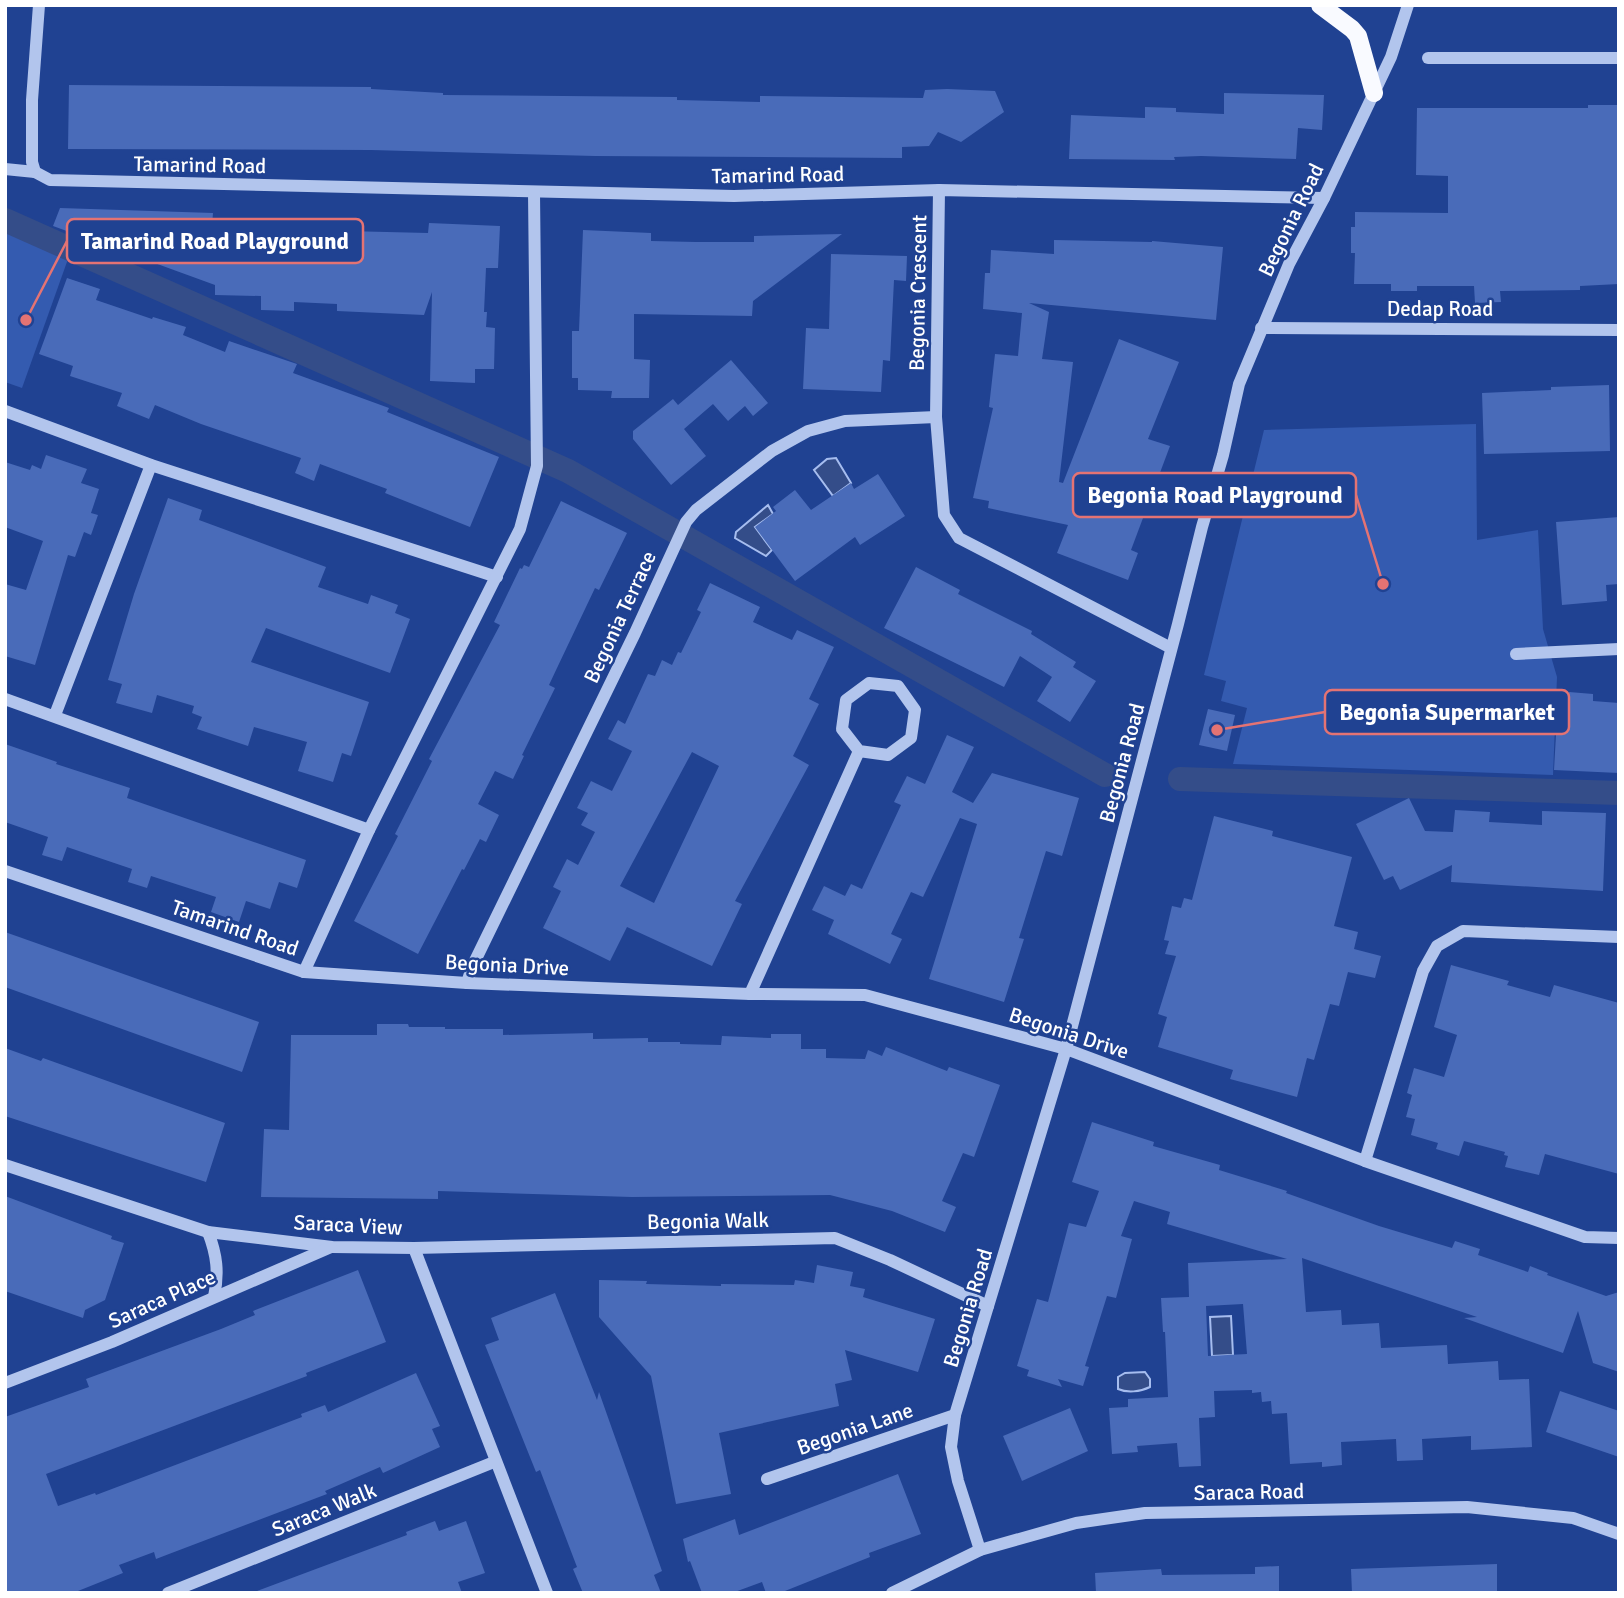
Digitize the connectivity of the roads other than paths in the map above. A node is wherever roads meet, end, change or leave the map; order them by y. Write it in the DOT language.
graph roads {
  1 [pos="39,5"];
  2 [pos="1320,5"];
  3 [pos="1408,5"];
  4 [pos="1428,58"];
  5 [pos="1619,58"];
  6 [pos="1374,93"];
  7 [pos="5,169"];
  8 [pos="35,172"];
  9 [pos="939,190"];
  10 [pos="534,193"];
  11 [pos="1324,198"];
  12 [pos="1261,328"];
  13 [pos="1619,330"];
  14 [pos="5,411"];
  15 [pos="936,417"];
  16 [pos="151,465"];
  17 [pos="497,577"];
  18 [pos="1171,649"];
  19 [pos="1619,649"];
  20 [pos="1516,654"];
  21 [pos="5,699"];
  22 [pos="55,715"];
  23 [pos="859,751"];
  24 [pos="369,830"];
  25 [pos="5,871"];
  26 [pos="1619,937"];
  27 [pos="304,972"];
  28 [pos="467,983"];
  29 [pos="750,993"];
  30 [pos="1066,1049"];
  31 [pos="1364,1161"];
  32 [pos="5,1165"];
  33 [pos="208,1232"];
  34 [pos="1619,1238"];
  35 [pos="332,1247"];
  36 [pos="414,1248"];
  37 [pos="214,1297"];
  38 [pos="988,1306"];
  39 [pos="5,1383"];
  40 [pos="955,1415"];
  41 [pos="494,1462"];
  42 [pos="767,1479"];
  43 [pos="1619,1534"];
  44 [pos="980,1550"];
  45 [pos="168,1593"];
  46 [pos="547,1593"];
  47 [pos="892,1593"];
  1 -- 8 [label="street"];
  2 -- 6 [label="main road"];
  3 -- 6 [label="street, Begonia Road"];
  4 -- 5 [label="street"];
  6 -- 11 [label="street, Begonia Road"];
  7 -- 8 [label="street, Tamarind Road"];
  8 -- 10 [label="street, Tamarind Road"];
  9 -- 10 [label="street, Tamarind Road"];
  9 -- 11 [label="street, Begonia Crescent"];
  9 -- 15 [label="street, Begonia Crescent"];
  10 -- 17 [label="street, Tamarind Road"];
  11 -- 12 [label="street, Begonia Road"];
  12 -- 13 [label="street, Dedap Road"];
  12 -- 18 [label="street, Begonia Road"];
  14 -- 16 [label="street"];
  15 -- 18 [label="street, Begonia Crescent"];
  15 -- 28 [label="street, Begonia Terrace"];
  16 -- 17 [label="street"];
  16 -- 22 [label="street"];
  17 -- 24 [label="street, Tamarind Road"];
  18 -- 30 [label="street, Begonia Road"];
  19 -- 20 [label="street"];
  21 -- 22 [label="street"];
  22 -- 24 [label="street"];
  23 -- 23 [label="street"];
  23 -- 29 [label="street"];
  24 -- 27 [label="street, Tamarind Road"];
  25 -- 27 [label="street, Tamarind Road"];
  26 -- 31 [label="street"];
  27 -- 28 [label="street, Begonia Drive"];
  28 -- 29 [label="street, Begonia Drive"];
  29 -- 30 [label="street, Begonia Drive"];
  30 -- 31 [label="street, Begonia Drive"];
  30 -- 38 [label="street, Begonia Road"];
  31 -- 34 [label="street, Begonia Drive"];
  32 -- 33 [label="street, Saraca View"];
  33 -- 35 [label="street, Saraca View"];
  33 -- 37 [label="street"];
  35 -- 36 [label="street, Saraca View"];
  35 -- 37 [label="street, Saraca Place"];
  36 -- 38 [label="street, Begonia Walk"];
  36 -- 41 [label="street, Saraca View"];
  37 -- 39 [label="street, Saraca Place"];
  38 -- 40 [label="street, Begonia Road"];
  40 -- 42 [label="street, Begonia Lane"];
  40 -- 44 [label="street, Begonia Road"];
  41 -- 45 [label="street, Saraca Walk"];
  41 -- 46 [label="street, Saraca View"];
  43 -- 44 [label="street, Saraca Road"];
  44 -- 47 [label="street, Saraca Road"];
}
